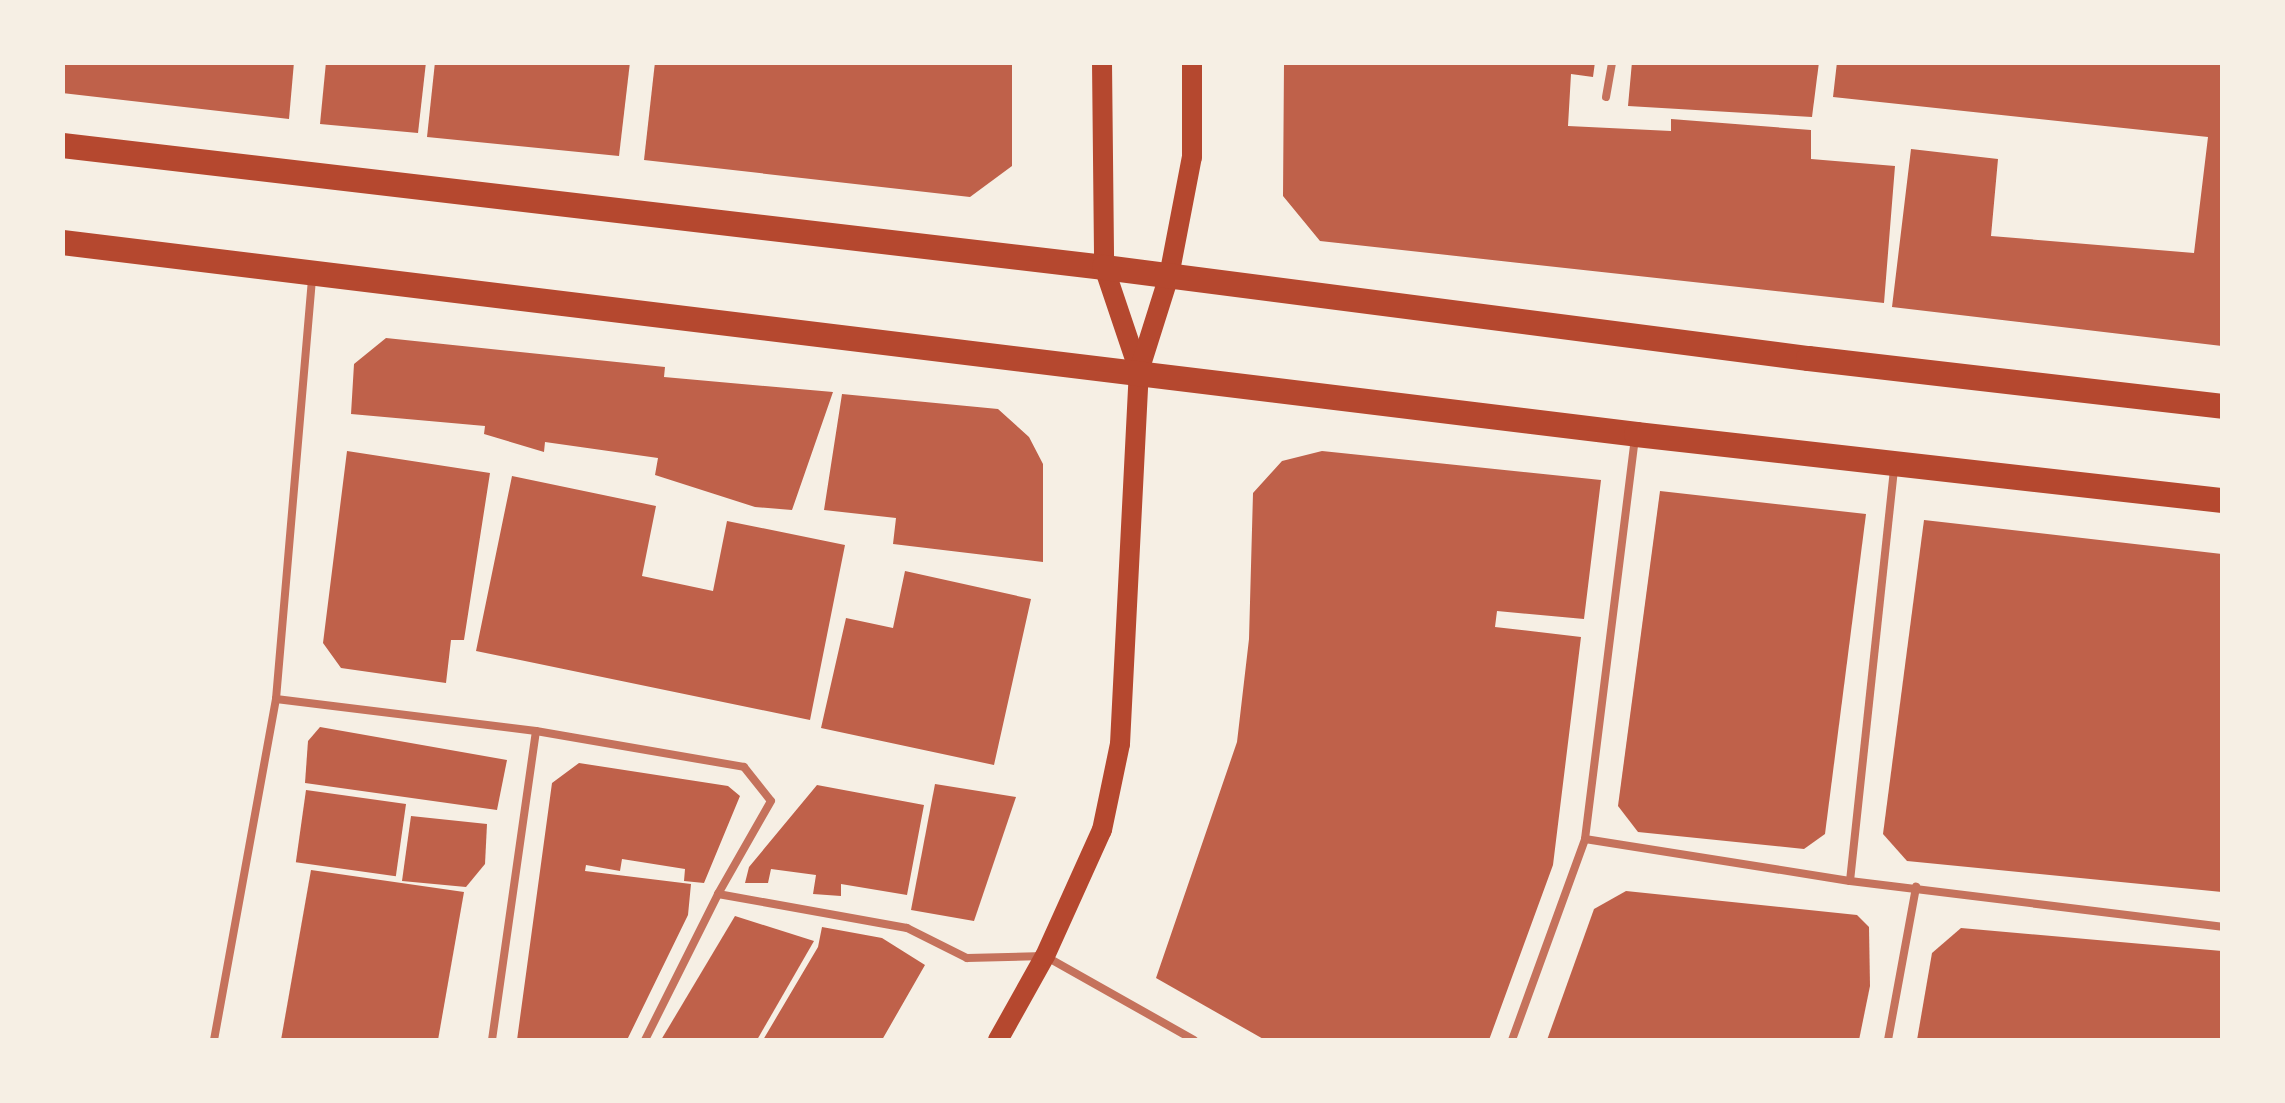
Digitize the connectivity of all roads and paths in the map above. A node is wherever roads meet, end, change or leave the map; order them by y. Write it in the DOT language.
graph roads {
  1 [pos="1102,62"];
  2 [pos="1192,62"];
  3 [pos="1612,62"];
  4 [pos="1606,97"];
  5 [pos="62,145"];
  6 [pos="62,242"];
  7 [pos="1104,267"];
  8 [pos="312,272"];
  9 [pos="1170,276"];
  10 [pos="1139,372"];
  11 [pos="2222,406"];
  12 [pos="1636,434"];
  13 [pos="1894,462"];
  14 [pos="2222,500"];
  15 [pos="276,699"];
  16 [pos="536,730"];
  17 [pos="1586,839"];
  18 [pos="1850,881"];
  19 [pos="1916,887"];
  20 [pos="718,894"];
  21 [pos="2222,927"];
  22 [pos="1046,956"];
  23 [pos="214,1040"];
  24 [pos="492,1040"];
  25 [pos="644,1040"];
  26 [pos="998,1040"];
  27 [pos="1194,1040"];
  28 [pos="1512,1040"];
  29 [pos="1888,1040"];
  1 -- 7 [label="main road"];
  2 -- 9 [label="main road"];
  3 -- 4 [label="lane"];
  5 -- 7 [label="main road"];
  6 -- 8 [label="main road"];
  7 -- 9 [label="main road"];
  7 -- 10 [label="main road"];
  8 -- 10 [label="main road"];
  8 -- 15 [label="lane"];
  9 -- 10 [label="main road"];
  9 -- 11 [label="main road"];
  10 -- 12 [label="main road"];
  10 -- 22 [label="main road"];
  12 -- 13 [label="main road"];
  12 -- 17 [label="lane"];
  13 -- 14 [label="main road"];
  13 -- 18 [label="lane"];
  15 -- 16 [label="lane"];
  15 -- 23 [label="lane"];
  16 -- 20 [label="lane"];
  16 -- 24 [label="lane"];
  17 -- 18 [label="lane"];
  17 -- 28 [label="lane"];
  18 -- 19 [label="lane"];
  19 -- 21 [label="lane"];
  19 -- 29 [label="lane"];
  20 -- 22 [label="lane"];
  20 -- 25 [label="lane"];
  22 -- 26 [label="main road"];
  22 -- 27 [label="lane"];
}
